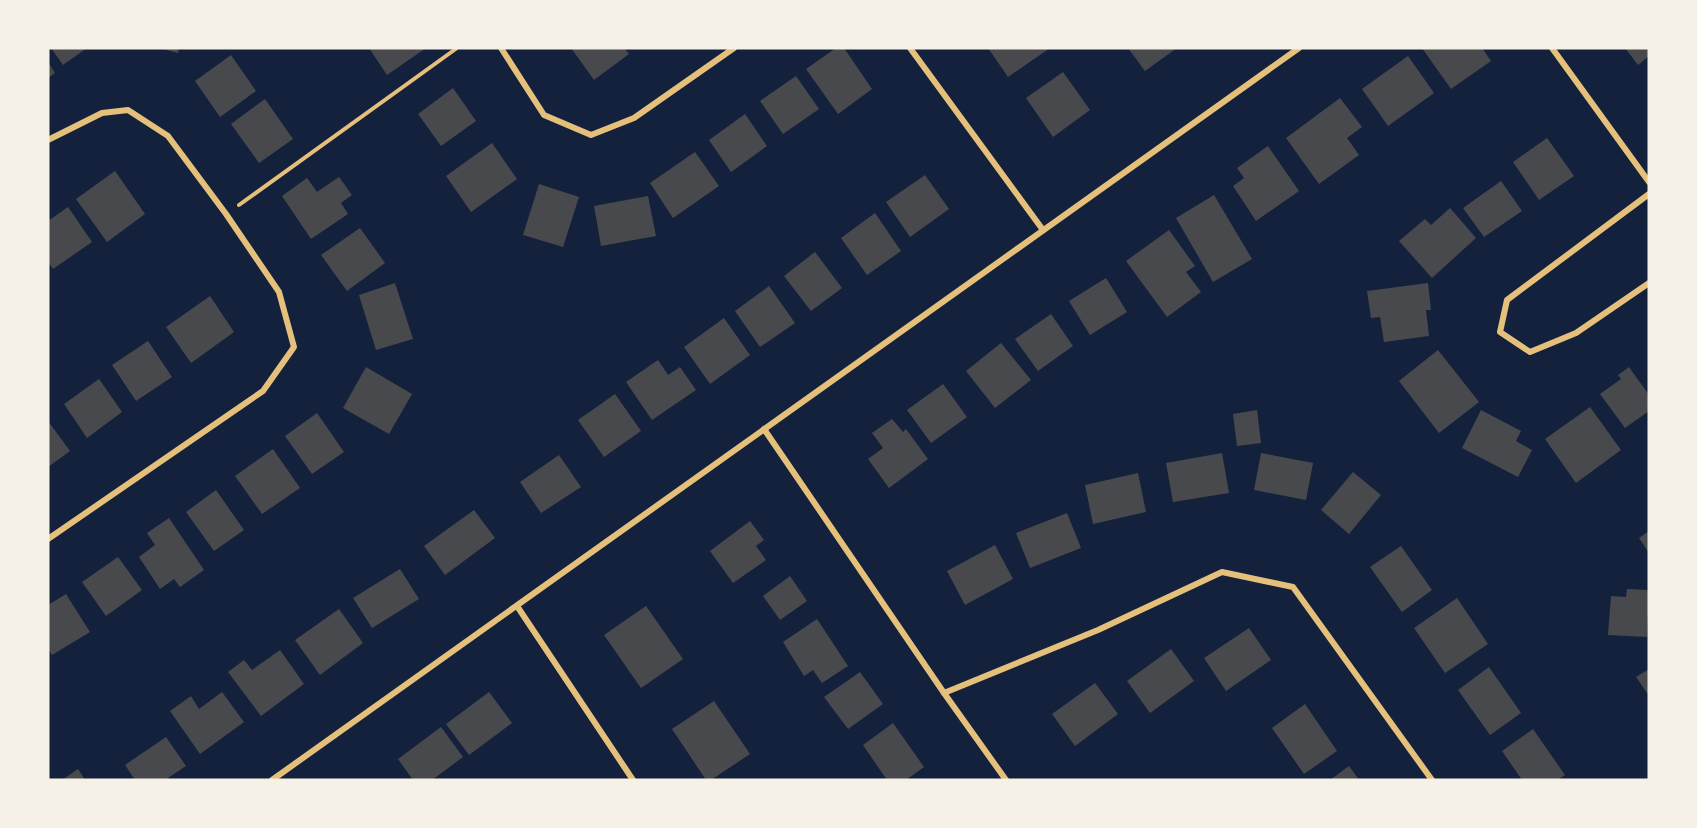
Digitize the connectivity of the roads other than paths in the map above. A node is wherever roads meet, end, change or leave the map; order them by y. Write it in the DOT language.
graph roads {
  1 [pos="501,48"];
  2 [pos="734,48"];
  3 [pos="910,48"];
  4 [pos="1299,48"];
  5 [pos="1551,48"];
  6 [pos="48,140"];
  7 [pos="1649,182"];
  8 [pos="1649,194"];
  9 [pos="1043,230"];
  10 [pos="1649,283"];
  11 [pos="764,429"];
  12 [pos="48,539"];
  13 [pos="517,606"];
  14 [pos="944,693"];
  15 [pos="272,780"];
  16 [pos="633,780"];
  17 [pos="1005,780"];
  18 [pos="1432,780"];
  1 -- 2 [label="street"];
  3 -- 9 [label="street"];
  4 -- 9 [label="street"];
  5 -- 7 [label="street"];
  6 -- 12 [label="street"];
  8 -- 10 [label="street"];
  9 -- 11 [label="street"];
  11 -- 13 [label="street"];
  11 -- 14 [label="street"];
  13 -- 15 [label="street"];
  13 -- 16 [label="street"];
  14 -- 17 [label="street"];
  14 -- 18 [label="street"];
}
